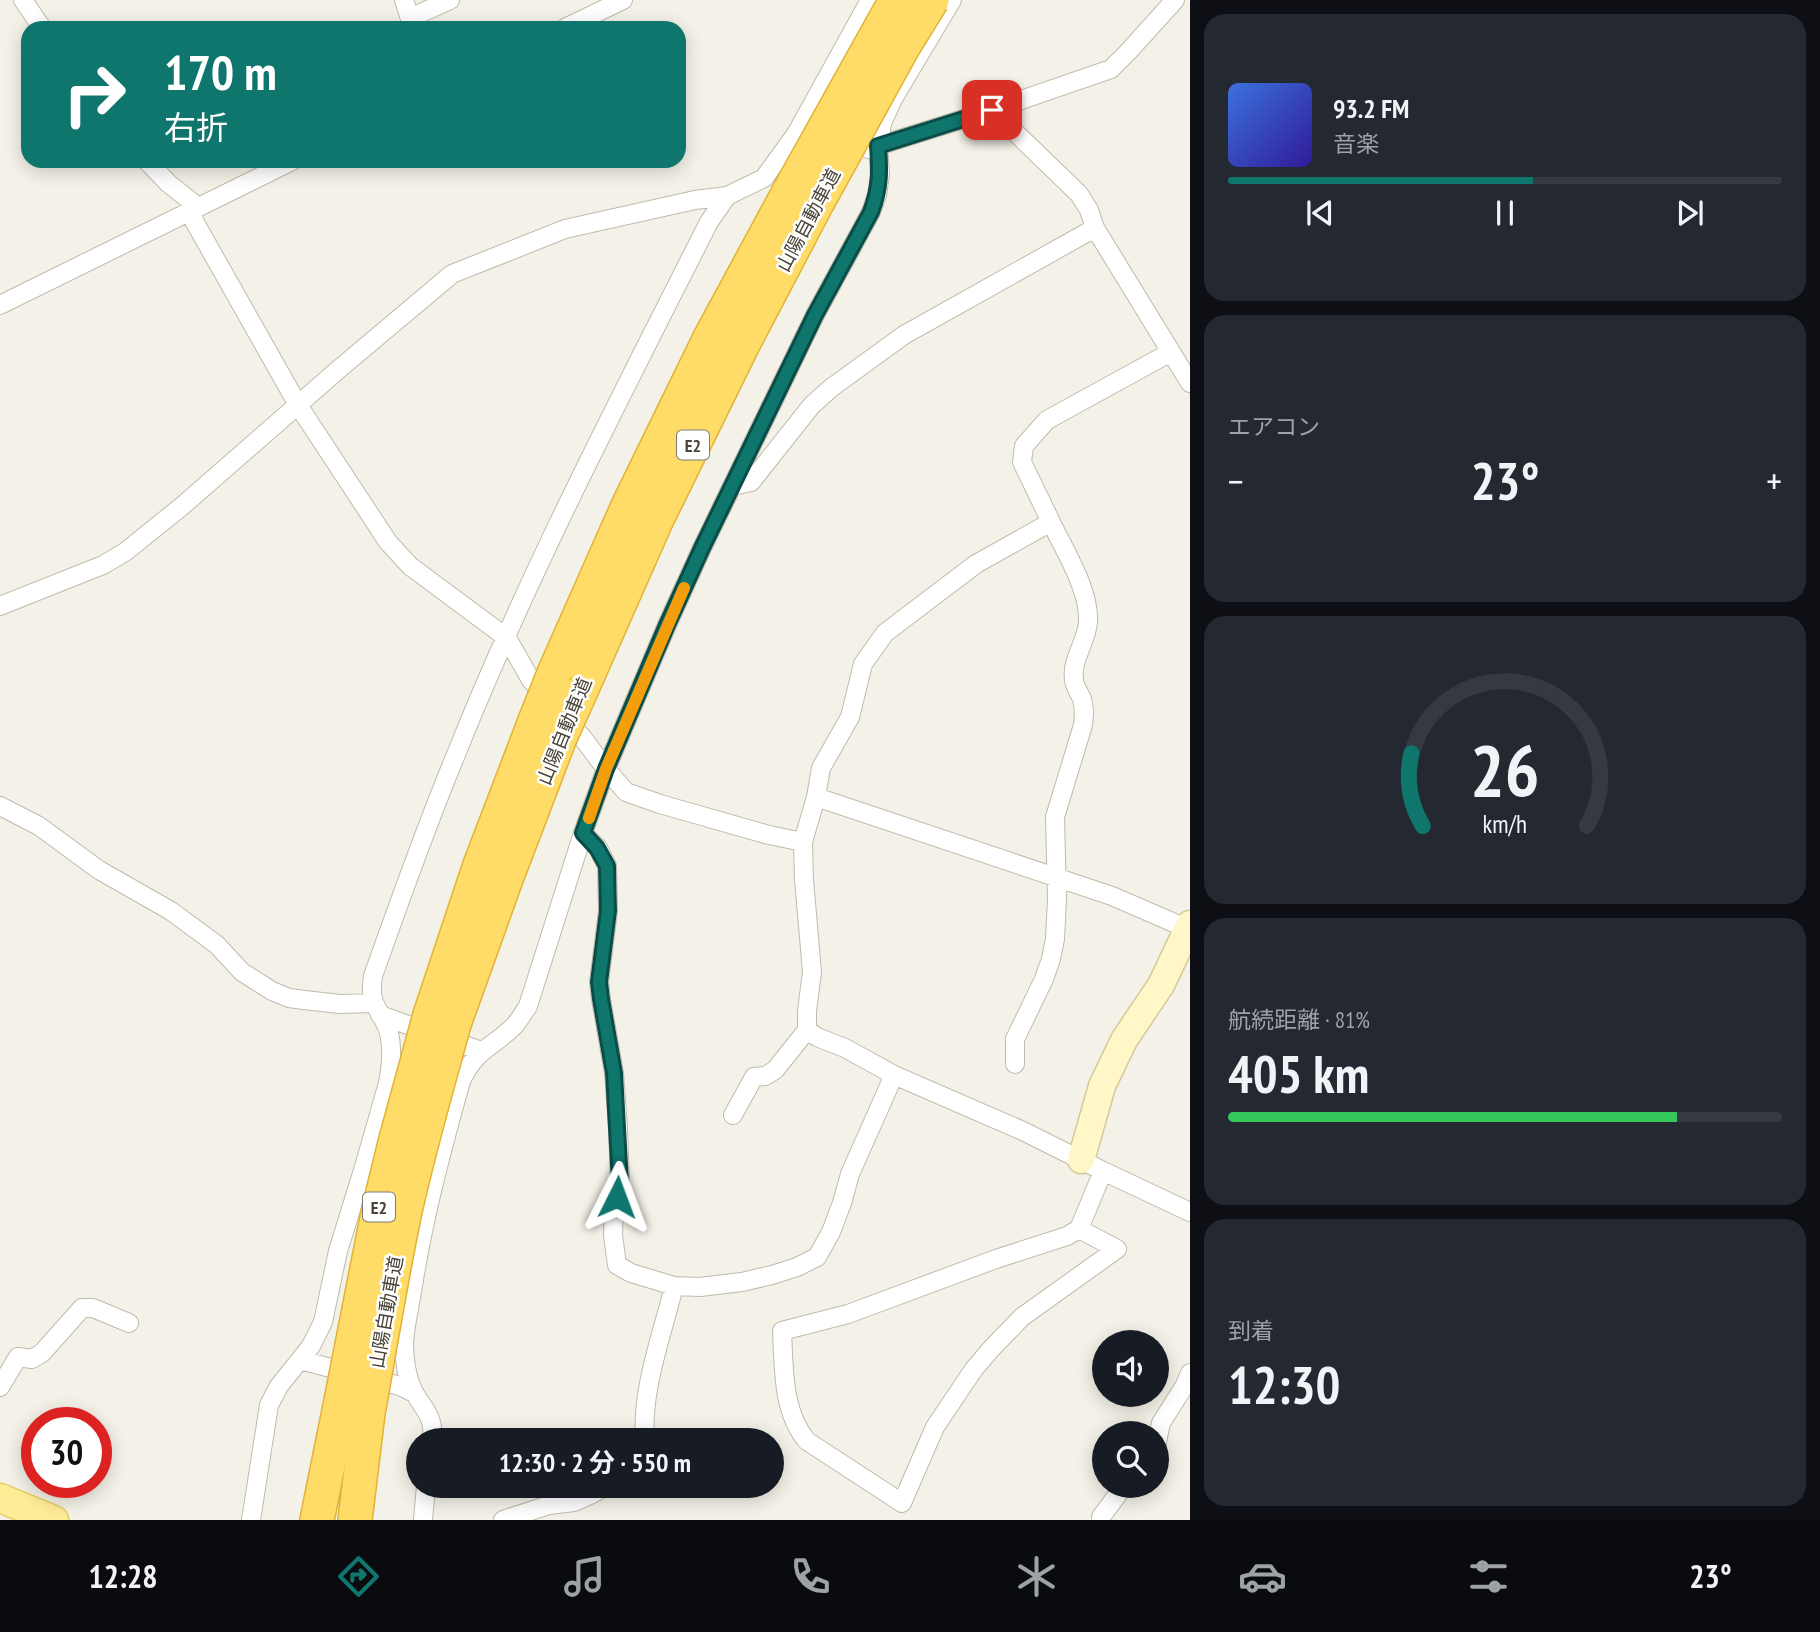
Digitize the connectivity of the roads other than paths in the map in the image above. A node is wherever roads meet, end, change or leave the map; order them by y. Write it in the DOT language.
graph roads {
  1 [pos="23,0"];
  2 [pos="404,0"];
  3 [pos="450,0"];
  4 [pos="623,0"];
  5 [pos="870,0"];
  6 [pos="896,0"];
  7 [pos="932,0"];
  8 [pos="952,0"];
  9 [pos="1175,0"];
  10 [pos="37,21"];
  11 [pos="411,21"];
  12 [pos="415,21"];
  13 [pos="580,21"];
  14 [pos="992,110"];
  15 [pos="878,146"];
  16 [pos="154,168"];
  17 [pos="278,168"];
  18 [pos="790,190"];
  19 [pos="727,196"];
  20 [pos="194,209"];
  21 [pos="1095,228"];
  22 [pos="0,305"];
  23 [pos="1171,352"];
  24 [pos="1190,383"];
  25 [pos="297,403"];
  26 [pos="732,486"];
  27 [pos="1051,522"];
  28 [pos="0,606"];
  29 [pos="507,638"];
  30 [pos="606,769"];
  31 [pos="816,797"];
  32 [pos="0,806"];
  33 [pos="583,833"];
  34 [pos="803,842"];
  35 [pos="1055,877"];
  36 [pos="1189,926"];
  37 [pos="377,1009"];
  38 [pos="442,1019"];
  39 [pos="807,1030"];
  40 [pos="481,1051"];
  41 [pos="1015,1064"];
  42 [pos="894,1075"];
  43 [pos="733,1115"];
  44 [pos="1092,1166"];
  45 [pos="1190,1212"];
  46 [pos="1079,1229"];
  47 [pos="674,1286"];
  48 [pos="129,1323"];
  49 [pos="300,1360"];
  50 [pos="1190,1373"];
  51 [pos="0,1387"];
  52 [pos="414,1393"];
  53 [pos="362,1409"];
  54 [pos="1162,1421"];
  55 [pos="433,1428"];
  56 [pos="645,1428"];
  57 [pos="0,1498"];
  58 [pos="425,1498"];
  59 [pos="583,1498"];
  60 [pos="1115,1498"];
  61 [pos="1101,1517"];
  62 [pos="54,1520"];
  63 [pos="251,1520"];
  64 [pos="317,1520"];
  65 [pos="327,1520"];
  66 [pos="355,1520"];
  67 [pos="364,1520"];
  68 [pos="423,1520"];
  69 [pos="503,1520"];
  1 -- 10 [label="street"];
  2 -- 11 [label="street"];
  3 -- 12 [label="street"];
  4 -- 13 [label="street"];
  5 -- 18 [label="street"];
  6 -- 18 [label="highway, 山陽自動車道 / E2, bridge"];
  7 -- 18 [label="highway, 山陽自動車道 / E2, bridge"];
  8 -- 15 [label="street"];
  9 -- 14 [label="street"];
  14 -- 15 [label="street"];
  14 -- 21 [label="street"];
  15 -- 18 [label="street"];
  15 -- 26 [label="street"];
  16 -- 20 [label="street"];
  17 -- 20 [label="street"];
  18 -- 19 [label="street"];
  18 -- 38 [label="highway, 山陽自動車道 / E2, bridge"];
  19 -- 25 [label="street"];
  19 -- 29 [label="street"];
  20 -- 22 [label="street"];
  20 -- 25 [label="street"];
  21 -- 23 [label="street"];
  21 -- 26 [label="street"];
  23 -- 24 [label="street"];
  23 -- 27 [label="street"];
  25 -- 28 [label="street"];
  25 -- 29 [label="street"];
  26 -- 30 [label="street"];
  27 -- 31 [label="street"];
  27 -- 35 [label="street"];
  29 -- 30 [label="street"];
  29 -- 37 [label="street"];
  30 -- 33 [label="street"];
  30 -- 34 [label="street"];
  31 -- 34 [label="street"];
  31 -- 35 [label="street"];
  32 -- 37 [label="street"];
  33 -- 40 [label="street"];
  33 -- 47 [label="street"];
  34 -- 39 [label="street"];
  35 -- 36 [label="street"];
  35 -- 41 [label="street"];
  36 -- 44 [label="street"];
  37 -- 40 [label="street"];
  37 -- 49 [label="street"];
  38 -- 53 [label="highway, 山陽自動車道 / E2, bridge"];
  38 -- 53 [label="highway, 山陽自動車道 / E2, bridge"];
  39 -- 42 [label="street"];
  39 -- 43 [label="street"];
  40 -- 52 [label="street"];
  42 -- 44 [label="street"];
  42 -- 47 [label="street"];
  44 -- 45 [label="street"];
  44 -- 46 [label="street"];
  46 -- 46 [label="street"];
  47 -- 56 [label="street"];
  48 -- 51 [label="street"];
  49 -- 52 [label="street"];
  49 -- 63 [label="street"];
  50 -- 54 [label="street"];
  52 -- 55 [label="street"];
  53 -- 64 [label="highway"];
  53 -- 65 [label="highway, 山陽自動車道 / E2"];
  53 -- 66 [label="highway, 山陽自動車道 / E2"];
  53 -- 67 [label="highway"];
  57 -- 62 [label="main road"];
  58 -- 68 [label="street"];
  59 -- 69 [label="street"];
  60 -- 61 [label="street"];
}
